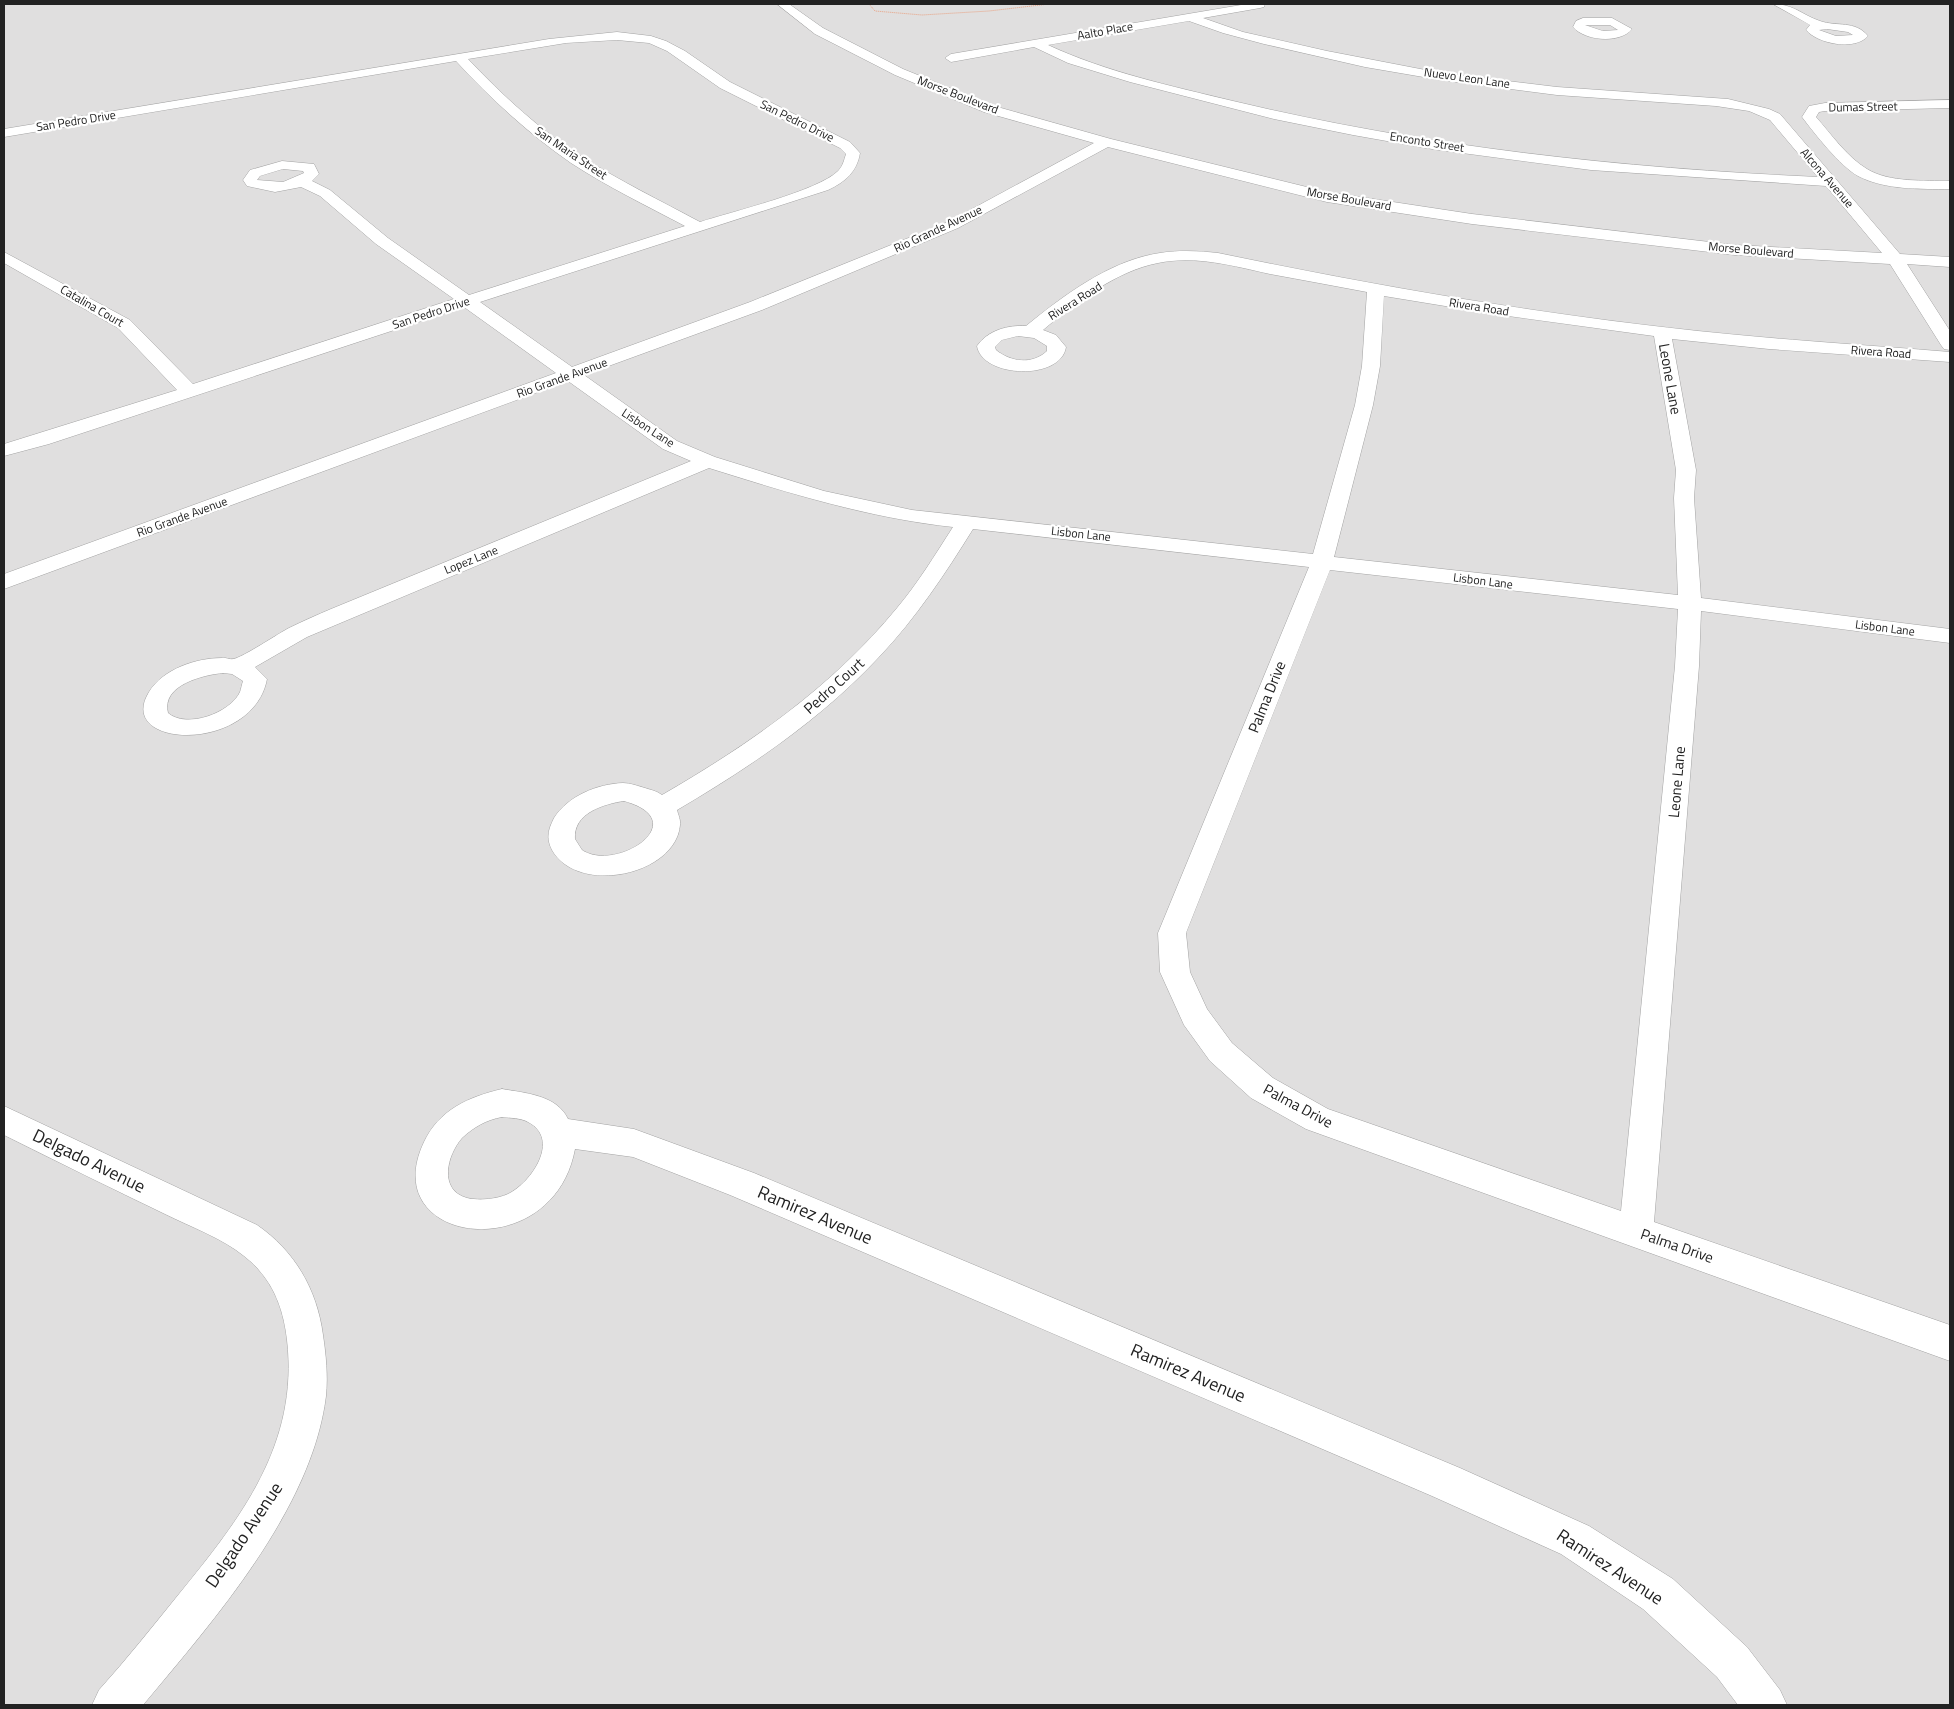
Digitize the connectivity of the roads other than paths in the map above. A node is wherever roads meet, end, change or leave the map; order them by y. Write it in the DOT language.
graph roads {
  1 [pos="782,4"];
  2 [pos="1778,4"];
  3 [pos="1260,5"];
  4 [pos="1191,17"];
  5 [pos="1820,26"];
  6 [pos="1034,43"];
  7 [pos="460,57"];
  8 [pos="951,58"];
  9 [pos="1950,104"];
  10 [pos="1749,106"];
  11 [pos="4,132"];
  12 [pos="1106,142"];
  13 [pos="302,182"];
  14 [pos="1831,182"];
  15 [pos="1950,185"];
  16 [pos="698,227"];
  17 [pos="4,257"];
  18 [pos="1897,261"];
  19 [pos="1950,262"];
  20 [pos="1376,290"];
  21 [pos="466,301"];
  22 [pos="1030,332"];
  23 [pos="1662,332"];
  24 [pos="1950,345"];
  25 [pos="1950,357"];
  26 [pos="571,374"];
  27 [pos="189,392"];
  28 [pos="4,450"];
  29 [pos="708,461"];
  30 [pos="966,524"];
  31 [pos="1322,562"];
  32 [pos="4,582"];
  33 [pos="1690,603"];
  34 [pos="1950,636"];
  35 [pos="237,667"];
  36 [pos="662,807"];
  37 [pos="4,1120"];
  38 [pos="560,1132"];
  39 [pos="1636,1232"];
  40 [pos="1950,1343"];
  41 [pos="114,1705"];
  42 [pos="1765,1705"];
  1 -- 12 [label="street, Morse Boulevard"];
  2 -- 5 [label="street"];
  3 -- 4 [label="street, Aalto Place"];
  4 -- 6 [label="street, Aalto Place"];
  4 -- 10 [label="street, Nuevo Leon Lane"];
  6 -- 8 [label="street, Aalto Place"];
  6 -- 14 [label="street, Enconto Street"];
  7 -- 11 [label="street, San Pedro Drive"];
  7 -- 16 [label="street, San Maria Street"];
  7 -- 16 [label="street, San Pedro Drive"];
  9 -- 15 [label="street, Dumas Street"];
  10 -- 14 [label="street, Alcona Avenue"];
  12 -- 18 [label="street, Morse Boulevard"];
  12 -- 26 [label="street, Rio Grande Avenue"];
  13 -- 21 [label="street, Lisbon Lane"];
  14 -- 18 [label="street, Alcona Avenue"];
  16 -- 21 [label="street, San Pedro Drive"];
  17 -- 27 [label="street, Catalina Court"];
  18 -- 19 [label="street, Morse Boulevard"];
  18 -- 24 [label="street, Alcona Avenue"];
  20 -- 22 [label="street, Rivera Road"];
  20 -- 23 [label="street, Rivera Road"];
  20 -- 31 [label="street, Palma Drive"];
  21 -- 26 [label="street, Lisbon Lane"];
  21 -- 27 [label="street, San Pedro Drive"];
  23 -- 25 [label="street, Rivera Road"];
  23 -- 33 [label="street, Leone Lane"];
  26 -- 29 [label="street, Lisbon Lane"];
  26 -- 32 [label="street, Rio Grande Avenue"];
  27 -- 28 [label="street, San Pedro Drive"];
  29 -- 30 [label="street, Lisbon Lane"];
  29 -- 35 [label="street, Lopez Lane"];
  30 -- 31 [label="street, Lisbon Lane"];
  30 -- 36 [label="street, Pedro Court"];
  31 -- 33 [label="street, Lisbon Lane"];
  31 -- 39 [label="street, Palma Drive"];
  33 -- 34 [label="street, Lisbon Lane"];
  33 -- 39 [label="street, Leone Lane"];
  37 -- 41 [label="street, Delgado Avenue"];
  38 -- 42 [label="street, Ramirez Avenue"];
  39 -- 40 [label="street, Palma Drive"];
}
